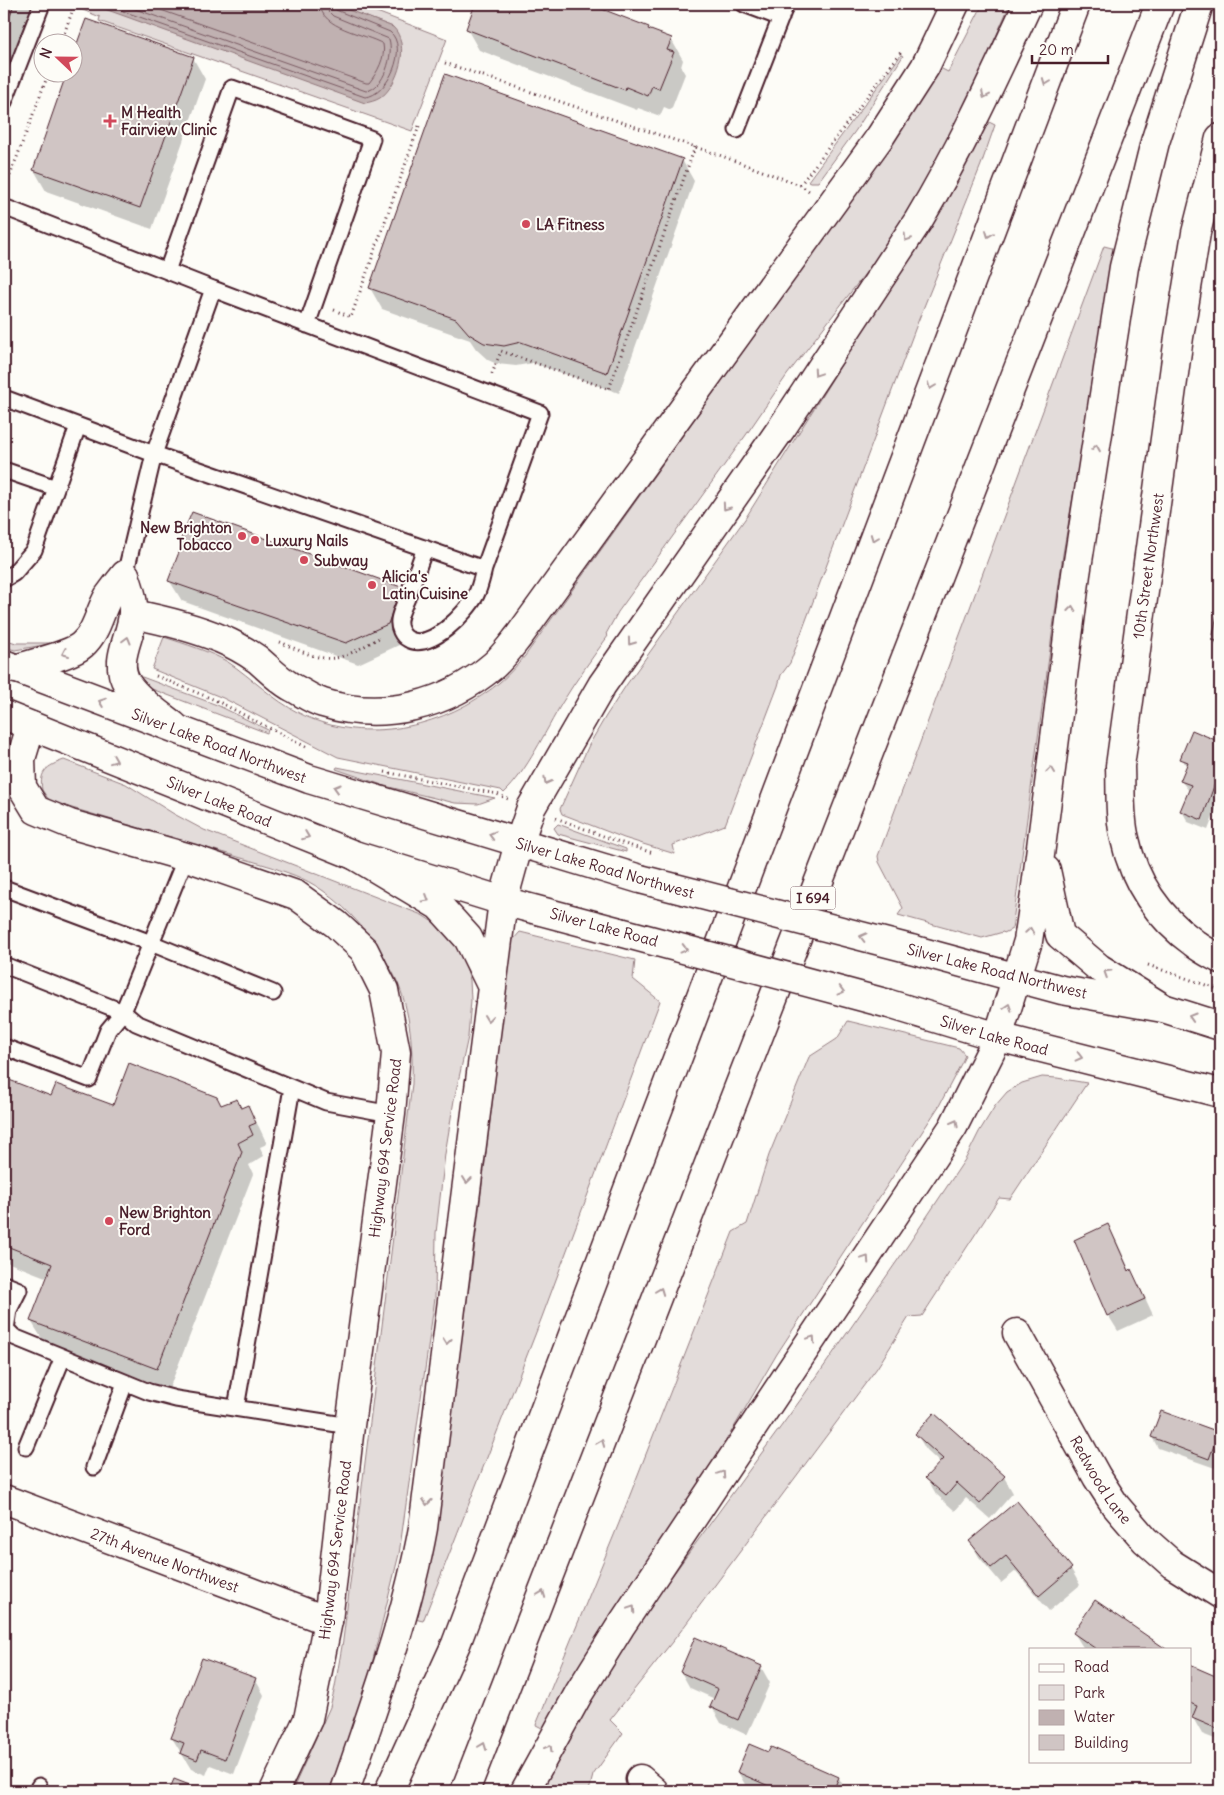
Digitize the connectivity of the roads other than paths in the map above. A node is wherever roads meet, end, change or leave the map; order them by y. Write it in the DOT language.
graph roads {
  1 [pos="42,4"];
  2 [pos="744,4"];
  3 [pos="786,4"];
  4 [pos="1028,4"];
  5 [pos="1076,4"];
  6 [pos="1160,4"];
  7 [pos="1199,4"];
  8 [pos="951,5"];
  9 [pos="781,18"];
  10 [pos="4,102"];
  11 [pos="737,130"];
  12 [pos="1220,138"];
  13 [pos="4,207"];
  14 [pos="167,271"];
  15 [pos="213,289"];
  16 [pos="307,325"];
  17 [pos="4,398"];
  18 [pos="78,426"];
  19 [pos="154,454"];
  20 [pos="4,470"];
  21 [pos="56,488"];
  22 [pos="426,548"];
  23 [pos="484,569"];
  24 [pos="125,575"];
  25 [pos="4,579"];
  26 [pos="133,614"];
  27 [pos="10,666"];
  28 [pos="4,715"];
  29 [pos="31,726"];
  30 [pos="181,732"];
  31 [pos="13,787"];
  32 [pos="519,843"];
  33 [pos="1042,846"];
  34 [pos="354,855"];
  35 [pos="186,857"];
  36 [pos="4,888"];
  37 [pos="503,901"];
  38 [pos="151,943"];
  39 [pos="1220,959"];
  40 [pos="4,965"];
  41 [pos="1017,978"];
  42 [pos="492,987"];
  43 [pos="273,993"];
  44 [pos="1163,1008"];
  45 [pos="123,1012"];
  46 [pos="1220,1026"];
  47 [pos="998,1036"];
  48 [pos="4,1047"];
  49 [pos="292,1088"];
  50 [pos="1220,1093"];
  51 [pos="391,1114"];
  52 [pos="4,1284"];
  53 [pos="5,1329"];
  54 [pos="1017,1333"];
  55 [pos="63,1357"];
  56 [pos="125,1383"];
  57 [pos="236,1408"];
  58 [pos="350,1426"];
  59 [pos="26,1447"];
  60 [pos="94,1467"];
  61 [pos="4,1499"];
  62 [pos="1220,1594"];
  63 [pos="328,1621"];
  64 [pos="274,1791"];
  65 [pos="345,1791"];
  66 [pos="389,1791"];
  67 [pos="465,1791"];
  68 [pos="525,1791"];
  1 -- 10 [label="lane"];
  2 -- 9 [label="lane"];
  3 -- 9 [label="lane"];
  4 -- 32 [label="main road, one-way"];
  5 -- 66 [label="main road, one-way"];
  67 -- 6 [label="main road, I 694, one-way"];
  33 -- 7 [label="main road, one-way"];
  8 -- 26 [label="main road"];
  9 -- 11 [label="lane"];
  12 -- 39 [label="main road, 10th Street Northwest"];
  13 -- 14 [label="lane"];
  14 -- 15 [label="lane"];
  14 -- 16 [label="lane"];
  15 -- 16 [label="lane"];
  15 -- 19 [label="lane"];
  16 -- 23 [label="lane"];
  17 -- 18 [label="lane"];
  18 -- 19 [label="lane"];
  18 -- 21 [label="lane"];
  19 -- 22 [label="lane"];
  19 -- 24 [label="lane"];
  20 -- 21 [label="lane"];
  21 -- 25 [label="lane"];
  22 -- 23 [label="lane"];
  22 -- 23 [label="lane"];
  24 -- 26 [label="main road"];
  24 -- 27 [label="main road, one-way"];
  30 -- 26 [label="main road, one-way"];
  30 -- 27 [label="main road, Silver Lake Road Northwest, one-way"];
  28 -- 29 [label="main road, Silver Lake Road"];
  29 -- 31 [label="main road, Highway 694 Service Road"];
  29 -- 34 [label="main road, Silver Lake Road, one-way"];
  32 -- 30 [label="main road, Silver Lake Road Northwest, one-way"];
  31 -- 35 [label="main road, Highway 694 Service Road"];
  32 -- 37 [label="main road"];
  41 -- 32 [label="main road, Silver Lake Road Northwest, one-way, bridge"];
  41 -- 33 [label="main road, one-way"];
  44 -- 33 [label="main road, one-way"];
  34 -- 37 [label="main road, Silver Lake Road"];
  34 -- 42 [label="main road, one-way"];
  35 -- 38 [label="lane"];
  35 -- 51 [label="main road, Highway 694 Service Road"];
  36 -- 38 [label="lane"];
  37 -- 42 [label="main road"];
  37 -- 47 [label="main road, Silver Lake Road, one-way, bridge"];
  38 -- 43 [label="lane"];
  38 -- 45 [label="lane"];
  40 -- 45 [label="lane"];
  41 -- 44 [label="main road, Silver Lake Road Northwest"];
  47 -- 41 [label="main road, one-way"];
  42 -- 65 [label="main road, one-way"];
  46 -- 44 [label="main road, Silver Lake Road Northwest, one-way"];
  45 -- 48 [label="lane"];
  45 -- 49 [label="lane"];
  47 -- 50 [label="main road, Silver Lake Road, one-way"];
  68 -- 47 [label="main road, one-way"];
  49 -- 51 [label="lane"];
  49 -- 57 [label="lane"];
  51 -- 58 [label="main road, Highway 694 Service Road"];
  52 -- 53 [label="lane"];
  53 -- 55 [label="lane"];
  54 -- 62 [label="main road, Redwood Lane"];
  55 -- 56 [label="lane"];
  55 -- 59 [label="lane"];
  56 -- 57 [label="lane"];
  56 -- 60 [label="lane"];
  57 -- 58 [label="lane"];
  58 -- 63 [label="main road, Highway 694 Service Road"];
  61 -- 63 [label="main road, 27th Avenue Northwest"];
  63 -- 64 [label="main road, Highway 694 Service Road"];
}
